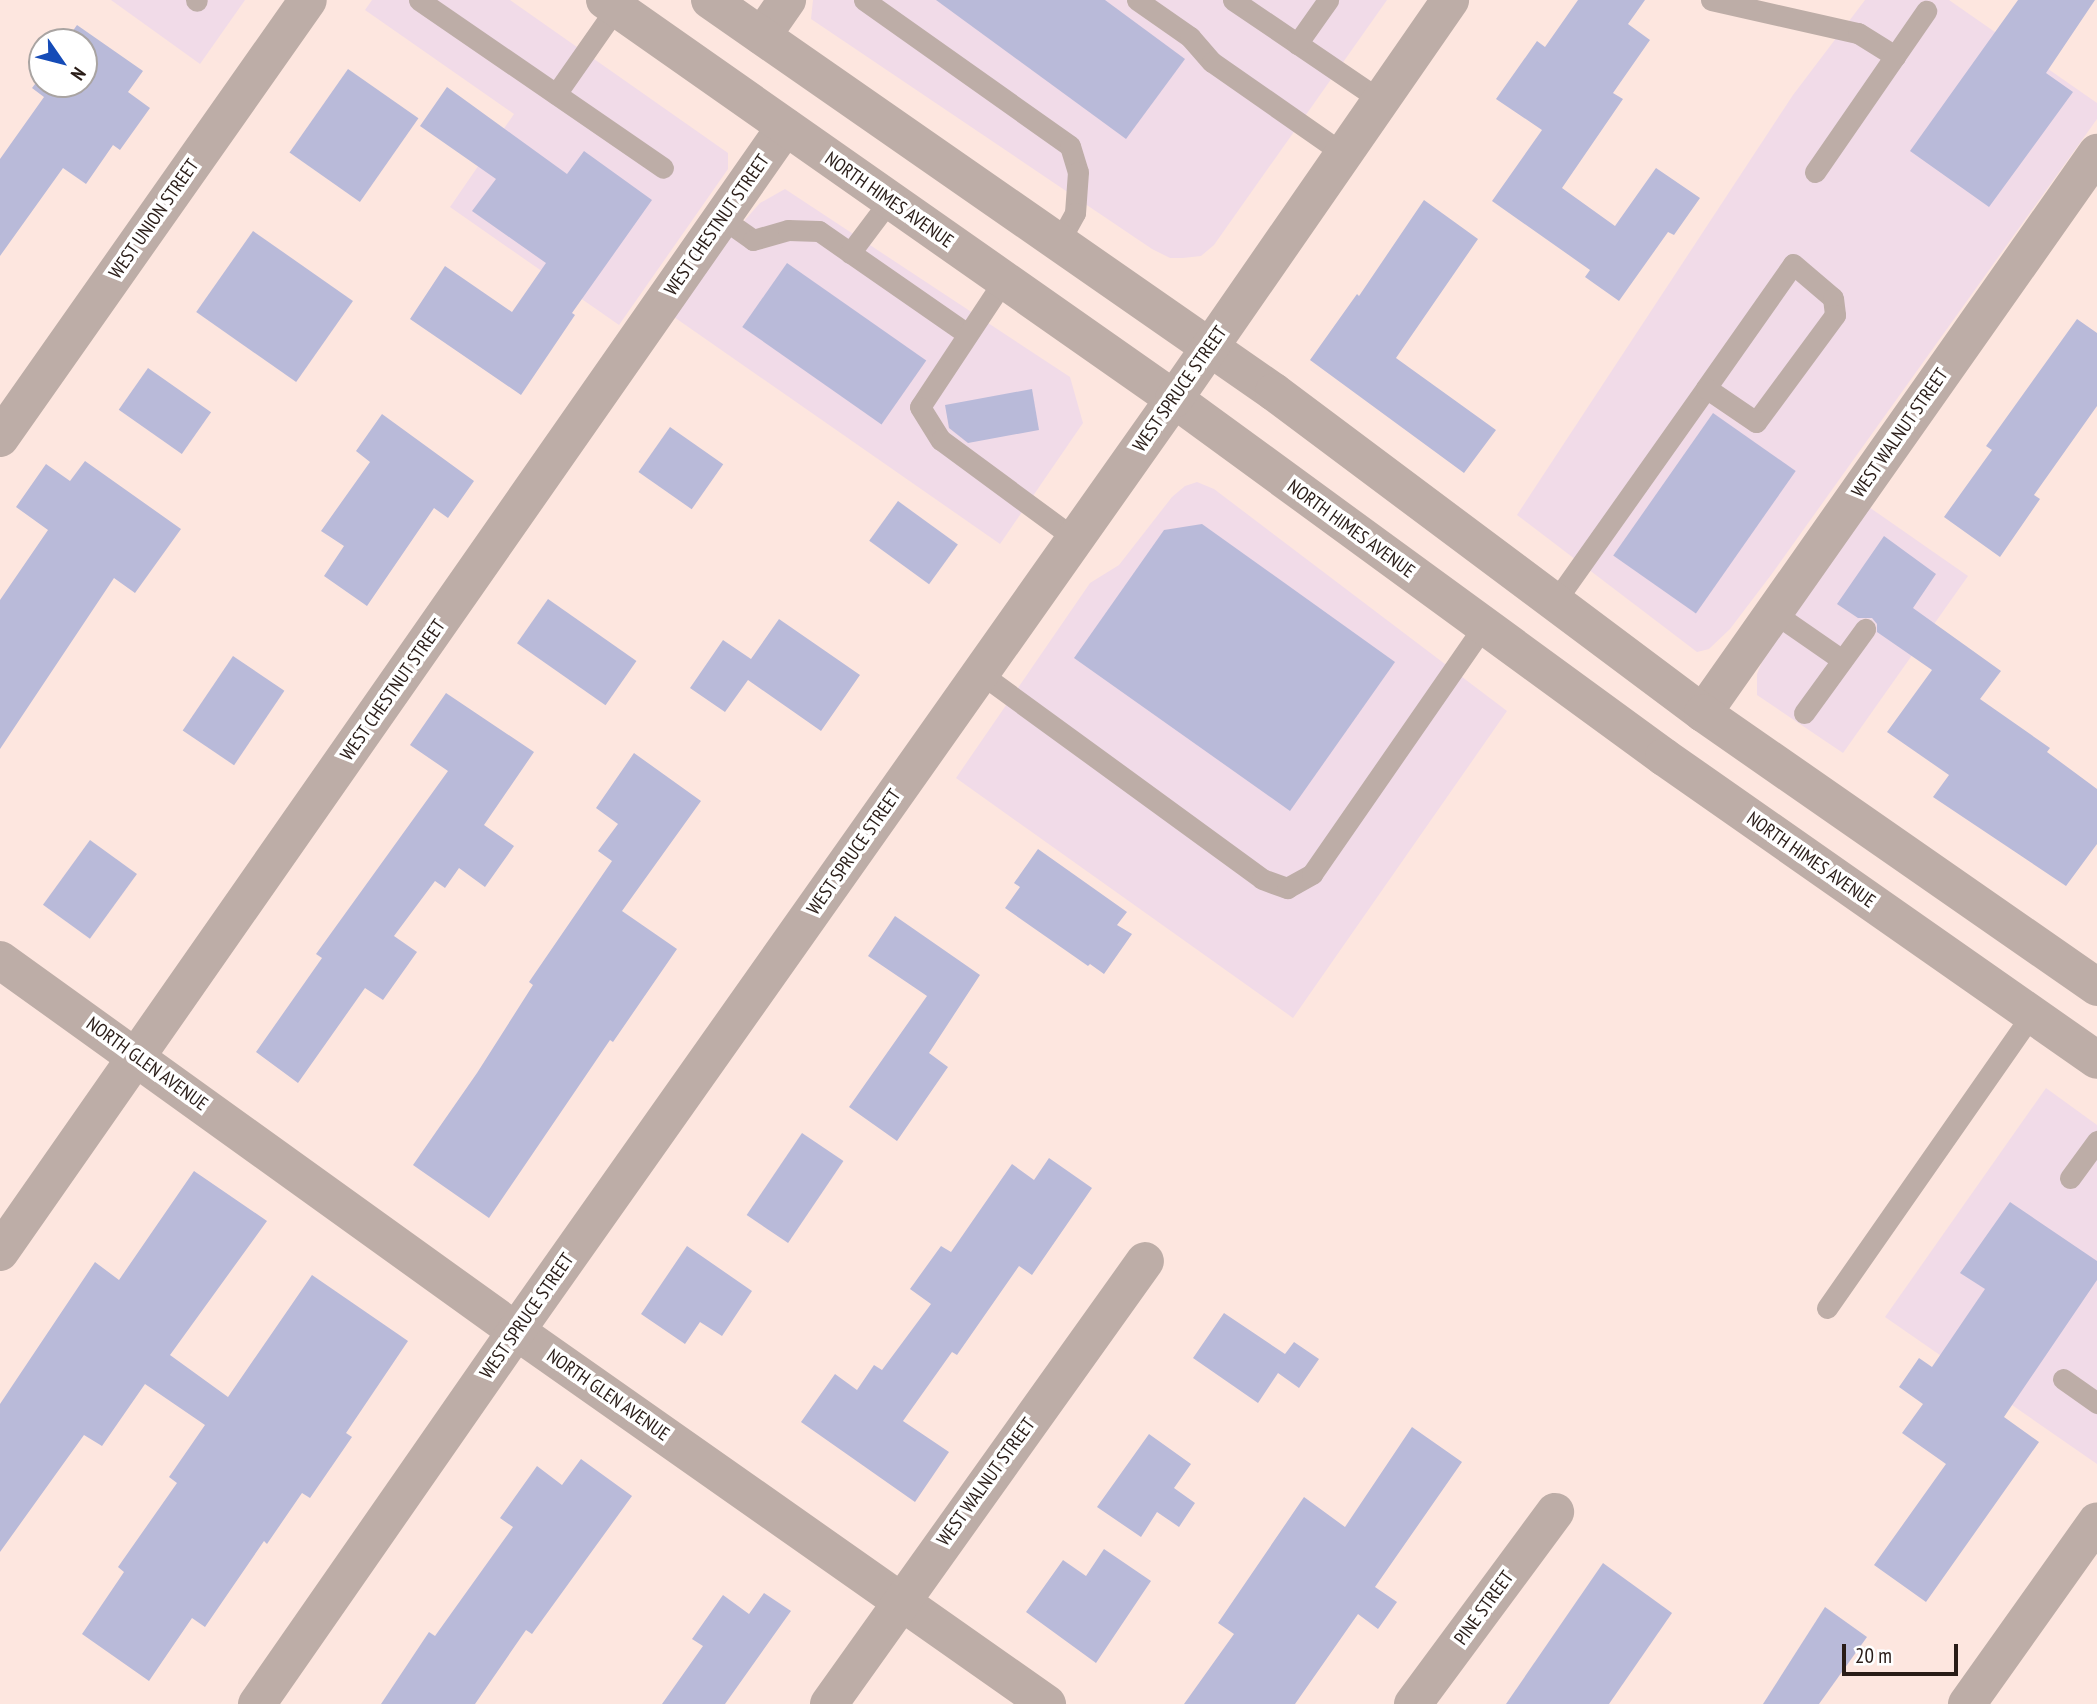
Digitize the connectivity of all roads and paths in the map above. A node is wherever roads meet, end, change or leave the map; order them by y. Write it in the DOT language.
graph roads {
  1 [pos="309,0"];
  2 [pos="419,0"];
  3 [pos="787,0"];
  4 [pos="864,0"];
  5 [pos="1137,0"];
  6 [pos="1233,0"];
  7 [pos="1328,0"];
  8 [pos="1450,0"];
  9 [pos="1711,0"];
  10 [pos="709,1"];
  11 [pos="610,4"];
  12 [pos="1926,11"];
  13 [pos="762,36"];
  14 [pos="1297,44"];
  15 [pos="1895,56"];
  16 [pos="556,94"];
  17 [pos="1380,100"];
  18 [pos="785,127"];
  19 [pos="2097,153"];
  20 [pos="1343,154"];
  21 [pos="663,168"];
  22 [pos="1815,172"];
  23 [pos="890,200"];
  24 [pos="722,218"];
  25 [pos="1059,242"];
  26 [pos="850,253"];
  27 [pos="1004,280"];
  28 [pos="967,334"];
  29 [pos="1210,346"];
  30 [pos="1706,388"];
  31 [pos="1174,398"];
  32 [pos="0,438"];
  33 [pos="1074,538"];
  34 [pos="1554,603"];
  35 [pos="1773,612"];
  36 [pos="1484,626"];
  37 [pos="1866,629"];
  38 [pos="1842,660"];
  39 [pos="980,673"];
  40 [pos="1703,713"];
  41 [pos="1804,713"];
  42 [pos="0,960"];
  43 [pos="2097,987"];
  44 [pos="2032,1014"];
  45 [pos="137,1057"];
  46 [pos="2097,1060"];
  47 [pos="2097,1141"];
  48 [pos="2070,1178"];
  49 [pos="0,1252"];
  50 [pos="1145,1261"];
  51 [pos="1827,1308"];
  52 [pos="516,1331"];
  53 [pos="2063,1380"];
  54 [pos="2097,1403"];
  55 [pos="1555,1512"];
  56 [pos="2097,1521"];
  57 [pos="901,1601"];
  58 [pos="257,1704"];
  59 [pos="829,1704"];
  60 [pos="1047,1704"];
  61 [pos="1413,1704"];
  62 [pos="1967,1704"];
  1 -- 32 [label="street, WEST UNION STREET"];
  2 -- 16 [label="lane"];
  3 -- 13 [label="street"];
  4 -- 25 [label="lane"];
  5 -- 20 [label="lane"];
  6 -- 14 [label="lane"];
  7 -- 14 [label="lane"];
  8 -- 17 [label="street, WEST SPRUCE STREET"];
  9 -- 15 [label="lane"];
  10 -- 13 [label="street"];
  11 -- 16 [label="lane"];
  11 -- 18 [label="street, NORTH HIMES AVENUE"];
  12 -- 15 [label="lane"];
  13 -- 25 [label="street"];
  14 -- 17 [label="lane"];
  15 -- 22 [label="lane"];
  16 -- 21 [label="lane"];
  17 -- 20 [label="street, WEST SPRUCE STREET"];
  18 -- 23 [label="street, NORTH HIMES AVENUE"];
  18 -- 24 [label="street, WEST CHESTNUT STREET"];
  19 -- 35 [label="street, WEST WALNUT STREET"];
  20 -- 29 [label="street, WEST SPRUCE STREET"];
  23 -- 26 [label="lane"];
  23 -- 27 [label="street, NORTH HIMES AVENUE"];
  24 -- 26 [label="lane"];
  24 -- 45 [label="street, WEST CHESTNUT STREET"];
  25 -- 29 [label="street"];
  26 -- 28 [label="lane"];
  27 -- 28 [label="lane"];
  27 -- 31 [label="street, NORTH HIMES AVENUE"];
  28 -- 33 [label="lane"];
  29 -- 31 [label="street, WEST SPRUCE STREET"];
  29 -- 34 [label="street"];
  30 -- 30 [label="lane"];
  30 -- 34 [label="lane"];
  31 -- 33 [label="street, WEST SPRUCE STREET"];
  31 -- 36 [label="street, NORTH HIMES AVENUE"];
  33 -- 39 [label="street, WEST SPRUCE STREET"];
  34 -- 40 [label="street"];
  35 -- 38 [label="lane"];
  35 -- 40 [label="street, WEST WALNUT STREET"];
  36 -- 39 [label="lane"];
  36 -- 44 [label="street, NORTH HIMES AVENUE"];
  37 -- 38 [label="lane"];
  38 -- 41 [label="lane"];
  39 -- 52 [label="street, WEST SPRUCE STREET"];
  40 -- 43 [label="street"];
  42 -- 45 [label="street, NORTH GLEN AVENUE"];
  44 -- 46 [label="street, NORTH HIMES AVENUE"];
  44 -- 51 [label="lane"];
  45 -- 49 [label="street, WEST CHESTNUT STREET"];
  45 -- 52 [label="street, NORTH GLEN AVENUE"];
  47 -- 48 [label="lane"];
  50 -- 57 [label="street, WEST WALNUT STREET"];
  52 -- 57 [label="street, NORTH GLEN AVENUE"];
  52 -- 58 [label="street, WEST SPRUCE STREET"];
  53 -- 54 [label="lane"];
  55 -- 61 [label="street, PINE STREET"];
  56 -- 62 [label="street"];
  57 -- 59 [label="street, WEST WALNUT STREET"];
  57 -- 60 [label="street, NORTH GLEN AVENUE"];
}
